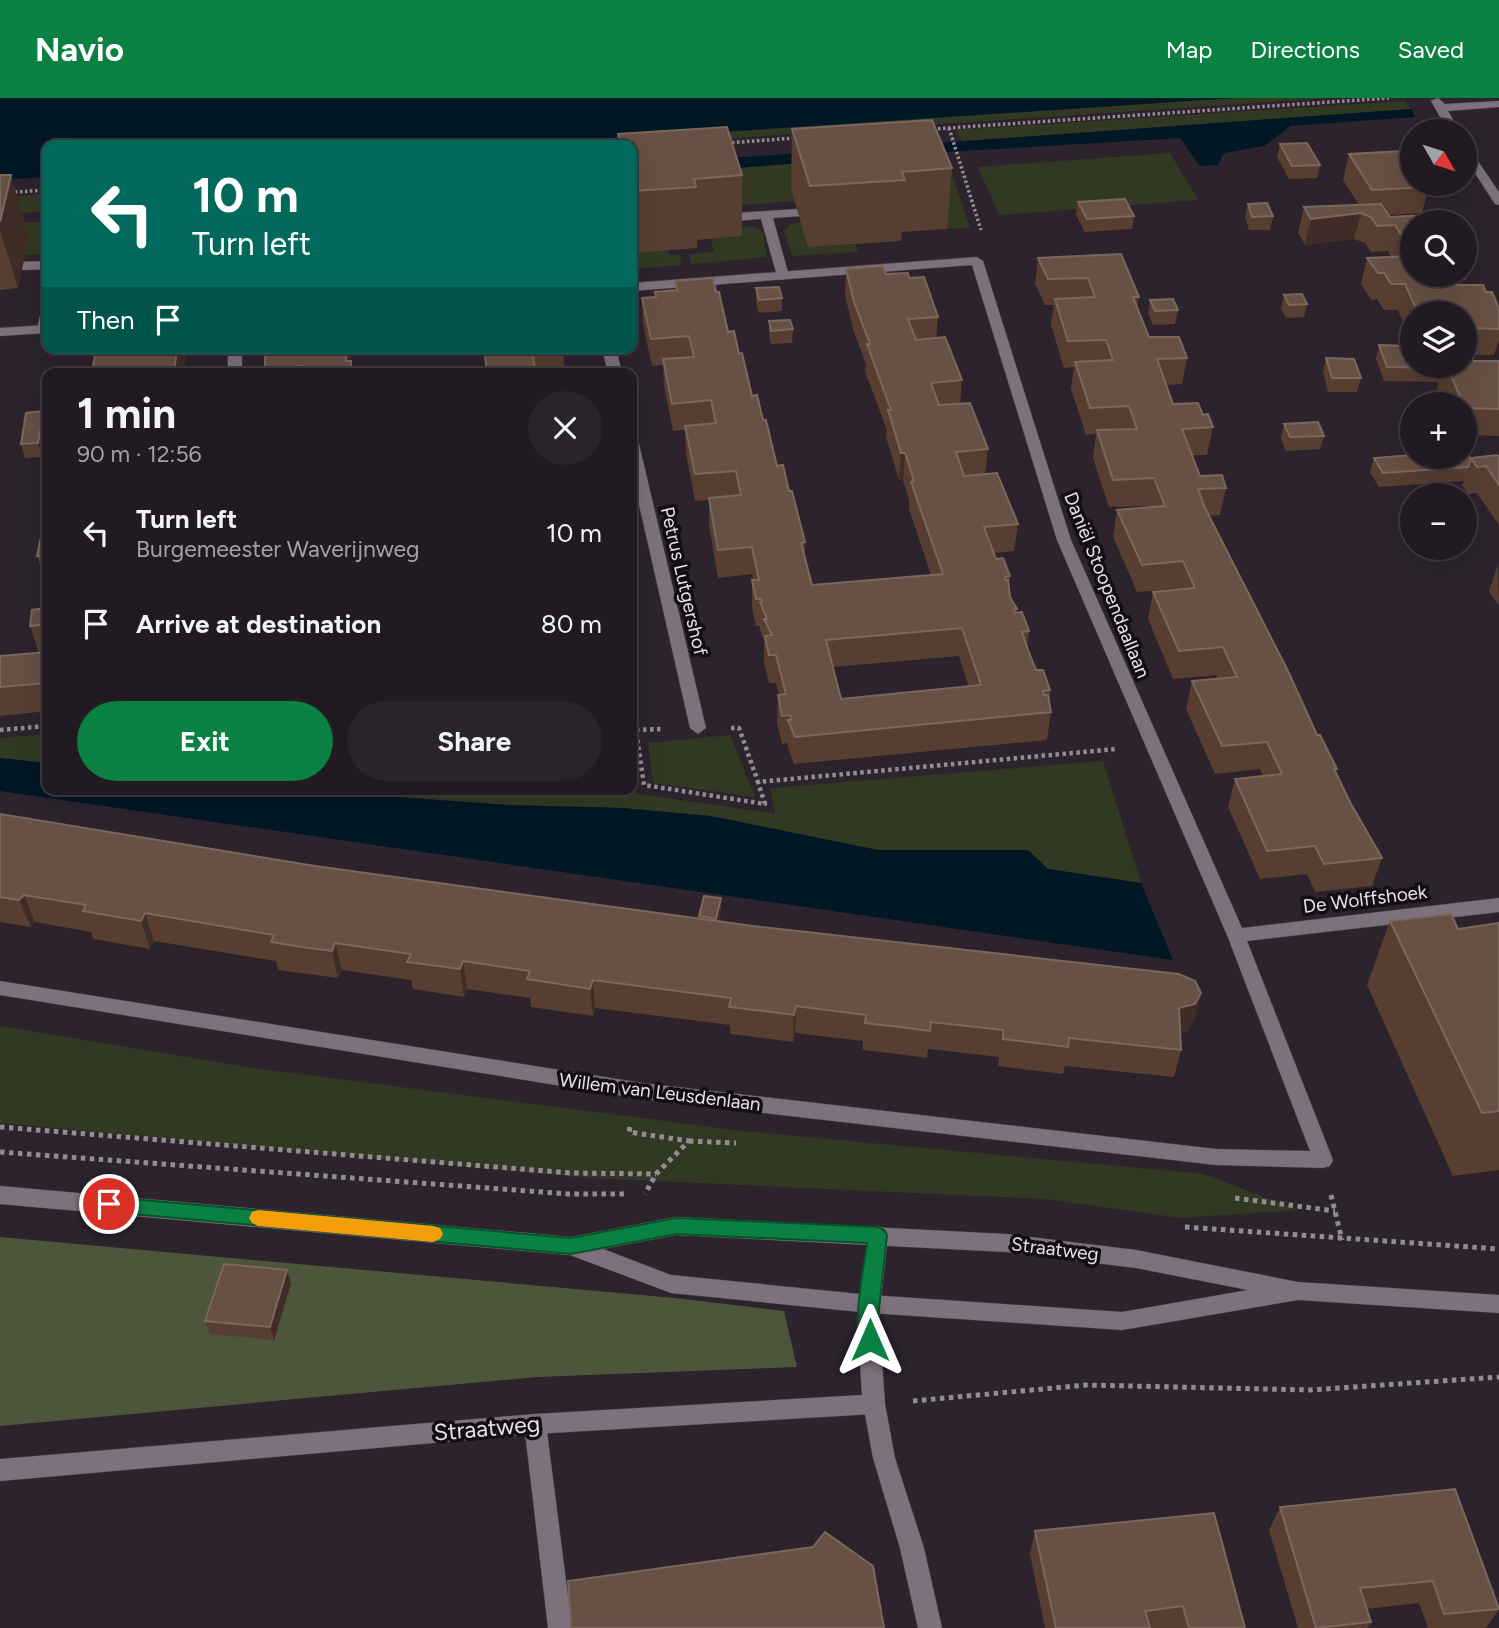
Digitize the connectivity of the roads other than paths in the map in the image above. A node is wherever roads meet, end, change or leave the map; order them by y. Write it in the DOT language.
graph roads {
  1 [pos="1438,103"];
  2 [pos="1499,104"];
  3 [pos="1447,119"];
  4 [pos="1477,168"];
  5 [pos="1499,201"];
  6 [pos="798,213"];
  7 [pos="766,215"];
  8 [pos="736,217"];
  9 [pos="42,265"];
  10 [pos="23,266"];
  11 [pos="783,276"];
  12 [pos="637,287"];
  13 [pos="42,329"];
  14 [pos="0,332"];
  15 [pos="637,466"];
  16 [pos="698,728"];
  17 [pos="1499,905"];
  18 [pos="1236,935"];
  19 [pos="0,988"];
  20 [pos="1324,1160"];
  21 [pos="0,1195"];
  22 [pos="878,1235"];
  23 [pos="571,1246"];
  24 [pos="1298,1292"];
  25 [pos="870,1304"];
  26 [pos="1499,1304"];
  27 [pos="874,1404"];
  28 [pos="535,1424"];
  29 [pos="0,1471"];
  30 [pos="560,1628"];
  31 [pos="930,1628"];
  1 -- 2 [label="street"];
  1 -- 3 [label="street"];
  4 -- 5 [label="street"];
  6 -- 7 [label="street"];
  7 -- 8 [label="street"];
  7 -- 11 [label="street"];
  9 -- 10 [label="street"];
  11 -- 12 [label="street"];
  11 -- 18 [label="street, Daniël Stoopendaallaan"];
  13 -- 14 [label="street"];
  15 -- 16 [label="street, Petrus Lutgershof"];
  17 -- 18 [label="street, De Wolffshoek"];
  18 -- 20 [label="street, Daniël Stoopendaallaan"];
  19 -- 20 [label="street, Willem van Leusdenlaan"];
  21 -- 23 [label="street"];
  22 -- 23 [label="street, Straatweg"];
  22 -- 24 [label="street, Straatweg"];
  22 -- 25 [label="street"];
  23 -- 25 [label="street, Straatweg"];
  24 -- 25 [label="street, Straatweg"];
  24 -- 26 [label="street, Straatweg"];
  25 -- 27 [label="street"];
  27 -- 28 [label="street, Straatweg"];
  27 -- 31 [label="street"];
  28 -- 29 [label="street, Straatweg"];
  28 -- 30 [label="street"];
}
